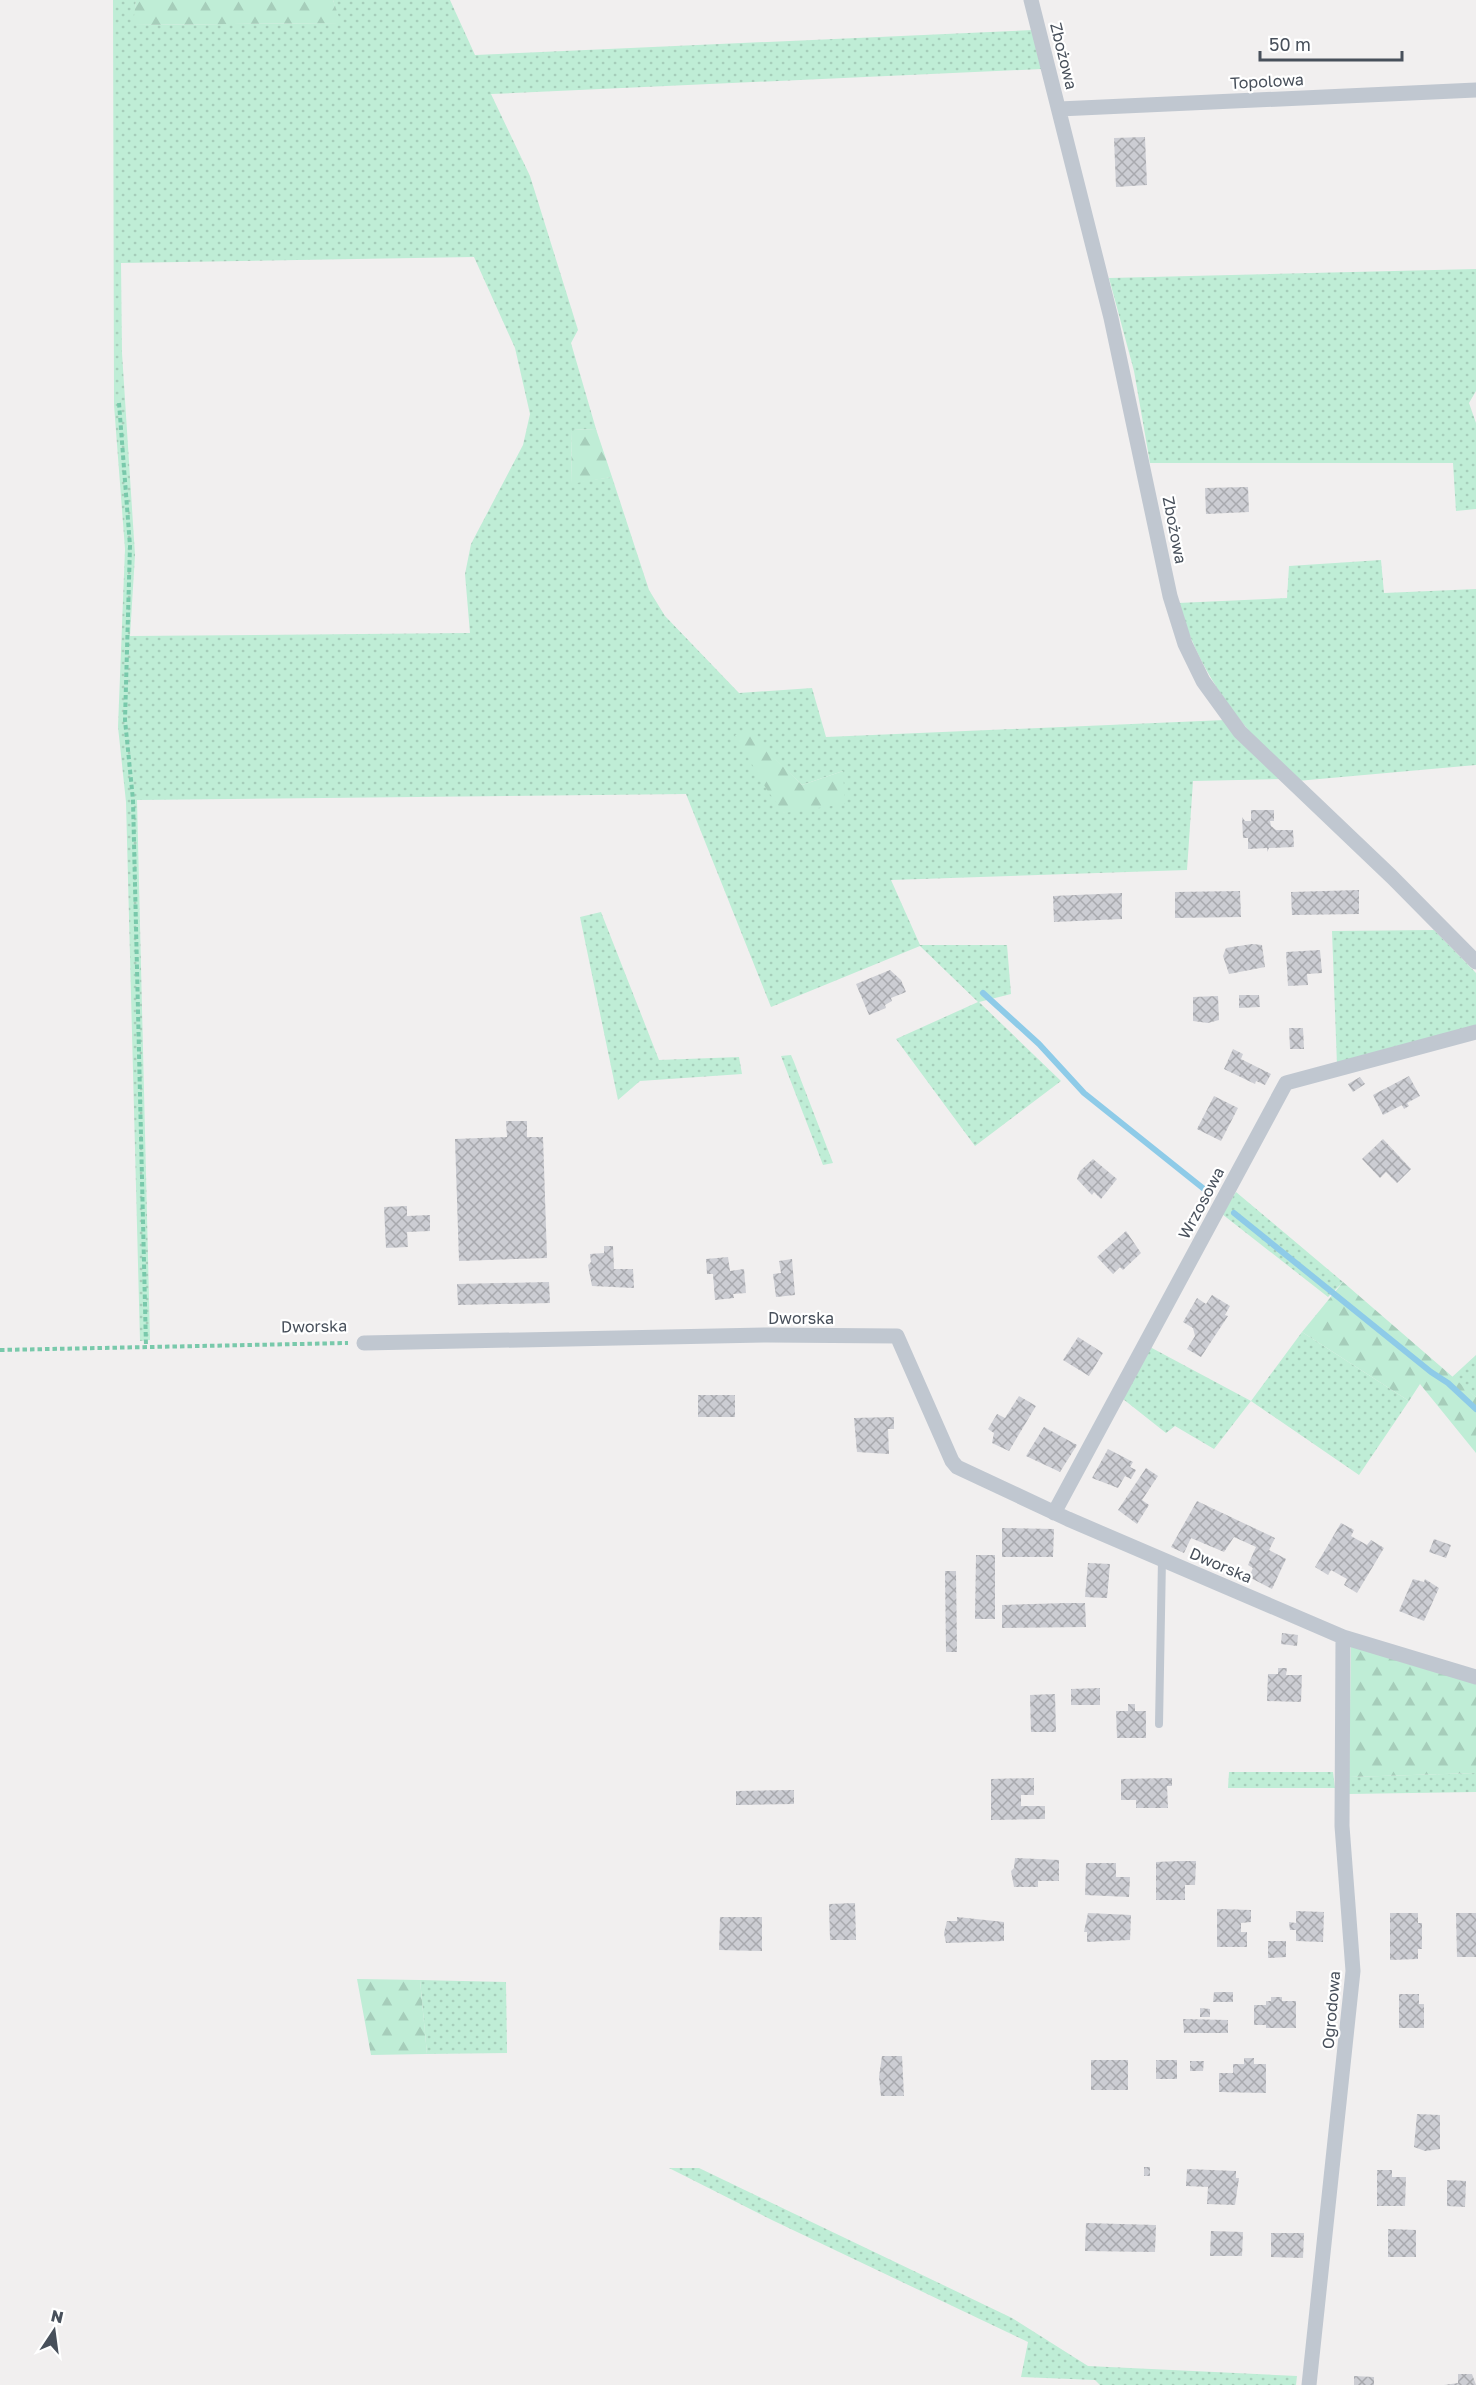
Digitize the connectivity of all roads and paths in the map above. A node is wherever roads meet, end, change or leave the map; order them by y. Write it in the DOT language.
graph roads {
  1 [pos="1031,0"];
  2 [pos="1476,90"];
  3 [pos="1059,109"];
  4 [pos="118,403"];
  5 [pos="1476,962"];
  6 [pos="1476,1032"];
  7 [pos="364,1343"];
  8 [pos="146,1347"];
  9 [pos="0,1350"];
  10 [pos="1054,1513"];
  11 [pos="1162,1559"];
  12 [pos="1343,1637"];
  13 [pos="1476,1677"];
  14 [pos="1159,1724"];
  15 [pos="1309,2385"];
  1 -- 3 [label="street, Zbożowa"];
  2 -- 3 [label="street, Topolowa"];
  3 -- 5 [label="street, Zbożowa"];
  4 -- 8 [label="path"];
  6 -- 10 [label="street, Wrzosowa"];
  7 -- 8 [label="path, Dworska"];
  7 -- 10 [label="street, Dworska"];
  8 -- 9 [label="path, Dworska"];
  10 -- 11 [label="street, Dworska"];
  11 -- 12 [label="street, Dworska"];
  11 -- 14 [label="lane"];
  12 -- 13 [label="street, Dworska"];
  12 -- 15 [label="street, Ogrodowa"];
}
